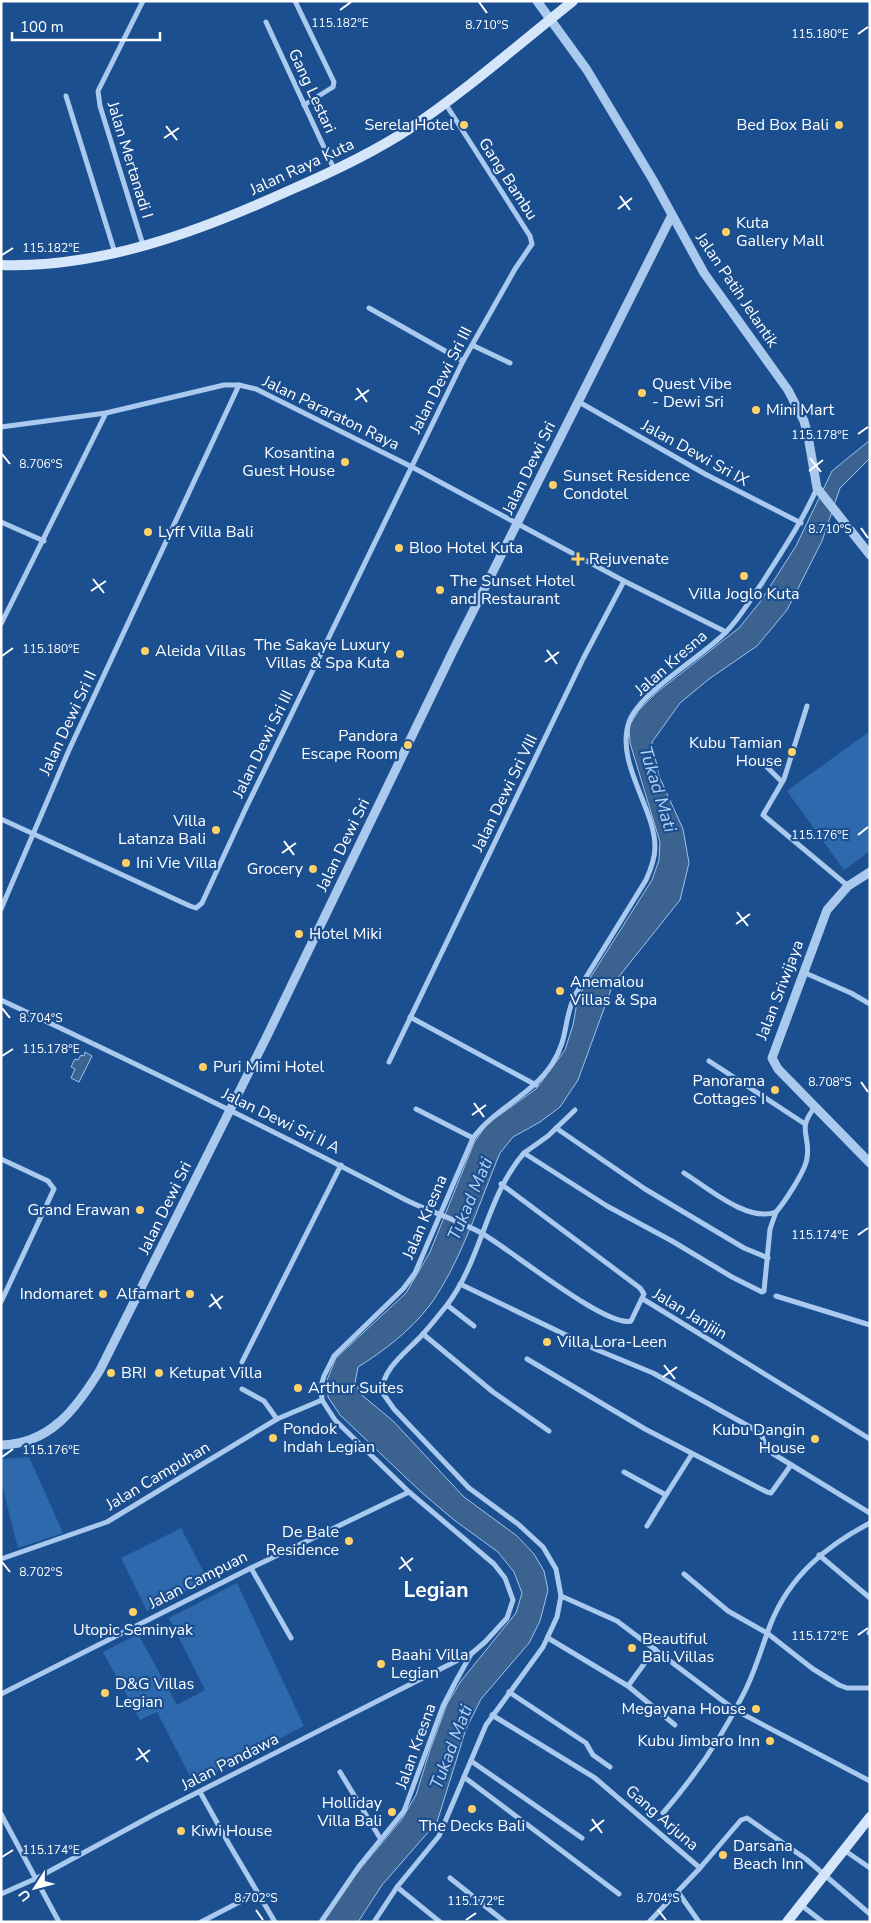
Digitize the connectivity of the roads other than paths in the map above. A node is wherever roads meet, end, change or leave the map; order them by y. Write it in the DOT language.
graph roads {
  1 [pos="143,1"];
  2 [pos="295,1"];
  3 [pos="537,1"];
  4 [pos="574,1"];
  5 [pos="550,19"];
  6 [pos="266,22"];
  7 [pos="66,96"];
  8 [pos="445,103"];
  9 [pos="304,105"];
  10 [pos="335,171"];
  11 [pos="672,215"];
  12 [pos="665,230"];
  13 [pos="680,231"];
  14 [pos="143,245"];
  15 [pos="115,253"];
  16 [pos="1,265"];
  17 [pos="515,269"];
  18 [pos="369,308"];
  19 [pos="472,345"];
  20 [pos="463,362"];
  21 [pos="510,364"];
  22 [pos="239,385"];
  23 [pos="579,402"];
  24 [pos="106,413"];
  25 [pos="1,427"];
  26 [pos="412,467"];
  27 [pos="819,490"];
  28 [pos="1,522"];
  29 [pos="801,523"];
  30 [pos="518,524"];
  31 [pos="44,541"];
  32 [pos="870,555"];
  33 [pos="624,581"];
  34 [pos="1,624"];
  35 [pos="726,632"];
  36 [pos="807,706"];
  37 [pos="759,759"];
  38 [pos="782,782"];
  39 [pos="1,819"];
  40 [pos="32,832"];
  41 [pos="870,872"];
  42 [pos="848,886"];
  43 [pos="1,909"];
  44 [pos="803,972"];
  45 [pos="1,1000"];
  46 [pos="870,1004"];
  47 [pos="410,1017"];
  48 [pos="709,1061"];
  49 [pos="388,1062"];
  50 [pos="536,1085"];
  51 [pos="815,1107"];
  52 [pos="416,1109"];
  53 [pos="230,1110"];
  54 [pos="575,1110"];
  55 [pos="805,1124"];
  56 [pos="556,1128"];
  57 [pos="473,1138"];
  58 [pos="524,1153"];
  59 [pos="1,1158"];
  60 [pos="870,1162"];
  61 [pos="341,1165"];
  62 [pos="684,1173"];
  63 [pos="501,1184"];
  64 [pos="776,1212"];
  65 [pos="441,1217"];
  66 [pos="480,1233"];
  67 [pos="768,1258"];
  68 [pos="460,1284"];
  69 [pos="776,1296"];
  70 [pos="643,1299"];
  71 [pos="1,1302"];
  72 [pos="447,1305"];
  73 [pos="870,1325"];
  74 [pos="474,1326"];
  75 [pos="423,1334"];
  76 [pos="527,1359"];
  77 [pos="242,1362"];
  78 [pos="242,1389"];
  79 [pos="322,1400"];
  80 [pos="277,1419"];
  81 [pos="549,1431"];
  82 [pos="870,1439"];
  83 [pos="1,1445"];
  84 [pos="692,1454"];
  85 [pos="791,1464"];
  86 [pos="624,1472"];
  87 [pos="408,1492"];
  88 [pos="666,1495"];
  89 [pos="870,1513"];
  90 [pos="869,1525"];
  91 [pos="647,1526"];
  92 [pos="820,1555"];
  93 [pos="1,1559"];
  94 [pos="250,1568"];
  95 [pos="684,1574"];
  96 [pos="560,1596"];
  97 [pos="870,1598"];
  98 [pos="767,1633"];
  99 [pos="291,1638"];
  100 [pos="548,1638"];
  101 [pos="655,1649"];
  102 [pos="471,1654"];
  103 [pos="628,1686"];
  104 [pos="870,1688"];
  105 [pos="509,1692"];
  106 [pos="1,1694"];
  107 [pos="735,1710"];
  108 [pos="492,1715"];
  109 [pos="675,1725"];
  110 [pos="470,1761"];
  111 [pos="610,1767"];
  112 [pos="340,1772"];
  113 [pos="464,1777"];
  114 [pos="870,1781"];
  115 [pos="200,1792"];
  116 [pos="662,1813"];
  117 [pos="1,1814"];
  118 [pos="870,1817"];
  119 [pos="380,1838"];
  120 [pos="582,1838"];
  121 [pos="844,1850"];
  122 [pos="700,1868"];
  123 [pos="870,1868"];
  124 [pos="824,1875"];
  125 [pos="37,1878"];
  126 [pos="450,1878"];
  127 [pos="397,1887"];
  128 [pos="678,1892"];
  129 [pos="257,1893"];
  130 [pos="1,1894"];
  131 [pos="619,1894"];
  132 [pos="800,1905"];
  133 [pos="870,1914"];
  134 [pos="59,1922"];
  135 [pos="201,1922"];
  136 [pos="276,1922"];
  137 [pos="321,1922"];
  138 [pos="374,1922"];
  139 [pos="440,1922"];
  140 [pos="505,1922"];
  141 [pos="649,1922"];
  142 [pos="698,1922"];
  143 [pos="787,1922"];
  144 [pos="823,1922"];
  1 -- 14 [label="street, Jalan Mertanadi I"];
  2 -- 9 [label="street"];
  3 -- 5 [label="street, Jalan Patih Jelantik"];
  4 -- 5 [label="main road, Jalan Raya Kuta"];
  5 -- 8 [label="main road, Jalan Raya Kuta"];
  5 -- 11 [label="street, Jalan Patih Jelantik"];
  6 -- 9 [label="street, Gang Lestari"];
  7 -- 15 [label="street"];
  8 -- 10 [label="main road, Jalan Raya Kuta"];
  8 -- 17 [label="street, Gang Bambu"];
  9 -- 10 [label="street, Gang Lestari"];
  10 -- 14 [label="main road, Jalan Raya Kuta"];
  11 -- 12 [label="street, Jalan Dewi Sri"];
  11 -- 13 [label="street, Jalan Patih Jelantik"];
  12 -- 13 [label="street"];
  12 -- 23 [label="street, Jalan Dewi Sri"];
  13 -- 27 [label="street, Jalan Patih Jelantik"];
  14 -- 15 [label="main road, Jalan Raya Kuta"];
  15 -- 16 [label="main road, Jalan Raya Kuta"];
  17 -- 19 [label="street, Jalan Dewi Sri III"];
  18 -- 20 [label="street"];
  19 -- 20 [label="street, Jalan Dewi Sri III"];
  19 -- 21 [label="street"];
  20 -- 26 [label="street, Jalan Dewi Sri III"];
  22 -- 24 [label="street, Jalan Pararaton Raya"];
  22 -- 26 [label="street, Jalan Pararaton Raya"];
  22 -- 40 [label="street, Jalan Dewi Sri II"];
  23 -- 29 [label="street, Jalan Dewi Sri IX"];
  23 -- 30 [label="street, Jalan Dewi Sri"];
  24 -- 25 [label="street, Jalan Pararaton Raya"];
  24 -- 31 [label="street"];
  26 -- 30 [label="street, Jalan Pararaton Raya"];
  26 -- 40 [label="street, Jalan Dewi Sri III"];
  27 -- 29 [label="street, Jalan Kresna"];
  27 -- 32 [label="street, Jalan Patih Jelantik"];
  28 -- 31 [label="street"];
  29 -- 35 [label="street, Jalan Kresna"];
  30 -- 33 [label="street, Jalan Pararaton Raya"];
  30 -- 53 [label="street, Jalan Dewi Sri"];
  31 -- 34 [label="street"];
  33 -- 35 [label="street, Jalan Pararaton Raya"];
  33 -- 47 [label="street, Jalan Dewi Sri VIII"];
  35 -- 50 [label="street, Jalan Kresna"];
  36 -- 38 [label="street"];
  37 -- 38 [label="street"];
  38 -- 42 [label="street"];
  39 -- 40 [label="street"];
  40 -- 43 [label="street, Jalan Dewi Sri II"];
  41 -- 42 [label="street, Jalan Sriwijaya"];
  42 -- 44 [label="street, Jalan Sriwijaya"];
  44 -- 46 [label="street"];
  44 -- 51 [label="street, Jalan Sriwijaya"];
  45 -- 53 [label="street, Jalan Dewi Sri II A"];
  47 -- 49 [label="street, Jalan Dewi Sri VIII"];
  47 -- 50 [label="street"];
  48 -- 55 [label="street"];
  50 -- 57 [label="street, Jalan Kresna"];
  51 -- 55 [label="street"];
  51 -- 60 [label="street, Jalan Sriwijaya"];
  52 -- 57 [label="street"];
  53 -- 61 [label="street, Jalan Dewi Sri II A"];
  53 -- 83 [label="street, Jalan Dewi Sri"];
  54 -- 56 [label="street"];
  55 -- 64 [label="street"];
  56 -- 58 [label="street"];
  56 -- 67 [label="street"];
  57 -- 65 [label="street, Jalan Kresna"];
  58 -- 63 [label="street"];
  58 -- 67 [label="street"];
  59 -- 71 [label="street"];
  61 -- 65 [label="street, Jalan Dewi Sri II A"];
  61 -- 77 [label="street"];
  62 -- 64 [label="street"];
  63 -- 66 [label="street"];
  63 -- 70 [label="street"];
  64 -- 67 [label="street"];
  65 -- 66 [label="street, Jalan Dewi Sri II A"];
  65 -- 79 [label="street, Jalan Kresna"];
  66 -- 68 [label="street"];
  66 -- 70 [label="street, Jalan Janjiin"];
  68 -- 72 [label="street"];
  68 -- 85 [label="street"];
  69 -- 73 [label="street"];
  70 -- 82 [label="street, Jalan Janjiin"];
  72 -- 74 [label="street"];
  72 -- 75 [label="street"];
  75 -- 81 [label="street"];
  75 -- 96 [label="street"];
  76 -- 84 [label="street"];
  78 -- 80 [label="street"];
  79 -- 80 [label="street, Jalan Campuhan"];
  79 -- 87 [label="street, Jalan Kresna"];
  80 -- 93 [label="street, Jalan Campuhan"];
  84 -- 85 [label="street"];
  84 -- 88 [label="street"];
  85 -- 89 [label="street"];
  86 -- 88 [label="street"];
  87 -- 94 [label="street, Jalan Campuan"];
  87 -- 102 [label="street, Jalan Kresna"];
  88 -- 91 [label="street"];
  90 -- 92 [label="street"];
  92 -- 97 [label="street"];
  92 -- 98 [label="street"];
  94 -- 99 [label="street"];
  94 -- 106 [label="street, Jalan Campuan"];
  95 -- 98 [label="street"];
  96 -- 100 [label="street"];
  96 -- 101 [label="street"];
  98 -- 104 [label="street"];
  98 -- 107 [label="street"];
  100 -- 103 [label="street"];
  100 -- 105 [label="street"];
  101 -- 103 [label="street"];
  101 -- 107 [label="street"];
  102 -- 115 [label="street, Jalan Pandawa"];
  102 -- 119 [label="street, Jalan Kresna"];
  103 -- 109 [label="street"];
  105 -- 108 [label="street"];
  105 -- 111 [label="street"];
  107 -- 114 [label="street"];
  107 -- 116 [label="street"];
  108 -- 110 [label="street"];
  108 -- 122 [label="street, Gang Arjuna"];
  110 -- 113 [label="street"];
  110 -- 120 [label="street"];
  112 -- 119 [label="street"];
  113 -- 127 [label="street"];
  113 -- 131 [label="street"];
  115 -- 125 [label="street, Jalan Pandawa"];
  115 -- 129 [label="street"];
  117 -- 125 [label="street"];
  118 -- 121 [label="main road"];
  119 -- 137 [label="street, Jalan Kresna"];
  121 -- 123 [label="street"];
  121 -- 124 [label="main road"];
  122 -- 124 [label="street, Gang Arjuna"];
  122 -- 128 [label="street"];
  124 -- 132 [label="main road"];
  124 -- 133 [label="street"];
  125 -- 130 [label="street, Jalan Pandawa"];
  125 -- 134 [label="street"];
  126 -- 140 [label="street"];
  127 -- 138 [label="street"];
  127 -- 139 [label="street"];
  128 -- 141 [label="street"];
  128 -- 142 [label="street"];
  129 -- 135 [label="street"];
  129 -- 136 [label="street"];
  132 -- 143 [label="main road"];
  132 -- 144 [label="street"];
}
